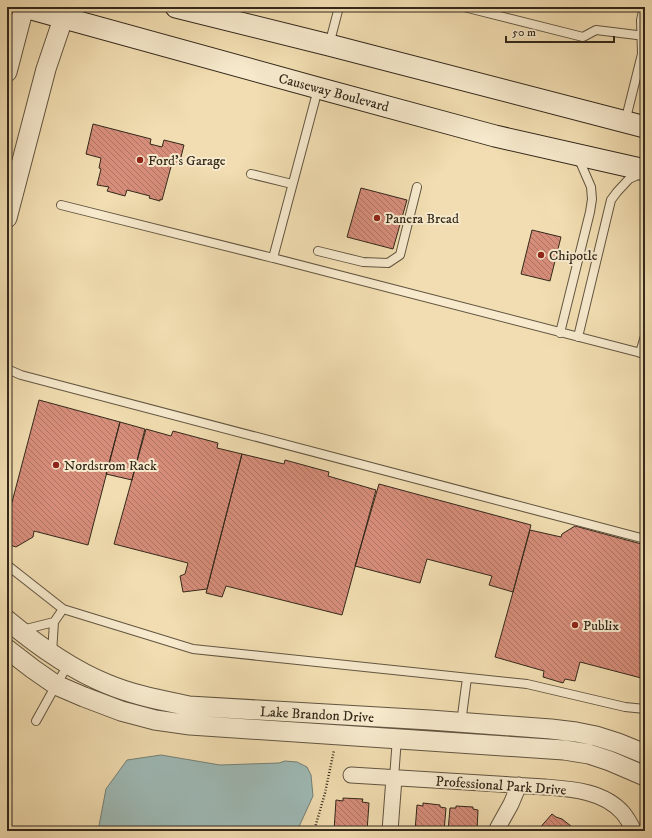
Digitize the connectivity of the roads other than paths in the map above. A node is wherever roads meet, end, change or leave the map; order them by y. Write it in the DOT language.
graph roads {
  1 [pos="24,7"];
  2 [pos="176,7"];
  3 [pos="339,7"];
  4 [pos="464,7"];
  5 [pos="644,7"];
  6 [pos="65,13"];
  7 [pos="643,35"];
  8 [pos="329,45"];
  9 [pos="7,72"];
  10 [pos="318,88"];
  11 [pos="625,122"];
  12 [pos="645,127"];
  13 [pos="577,154"];
  14 [pos="645,171"];
  15 [pos="251,174"];
  16 [pos="292,184"];
  17 [pos="418,187"];
  18 [pos="61,205"];
  19 [pos="7,218"];
  20 [pos="318,251"];
  21 [pos="273,258"];
  22 [pos="560,333"];
  23 [pos="645,336"];
  24 [pos="578,337"];
  25 [pos="643,354"];
  26 [pos="7,369"];
  27 [pos="7,374"];
  28 [pos="21,375"];
  29 [pos="645,539"];
  30 [pos="7,565"];
  31 [pos="63,609"];
  32 [pos="54,622"];
  33 [pos="14,625"];
  34 [pos="7,649"];
  35 [pos="52,654"];
  36 [pos="68,665"];
  37 [pos="467,678"];
  38 [pos="56,684"];
  39 [pos="645,709"];
  40 [pos="36,721"];
  41 [pos="461,722"];
  42 [pos="362,737"];
  43 [pos="397,738"];
  44 [pos="645,754"];
  45 [pos="351,775"];
  46 [pos="645,776"];
  47 [pos="394,778"];
  48 [pos="519,785"];
  49 [pos="390,831"];
  50 [pos="496,831"];
  51 [pos="634,831"];
  1 -- 6 [label="main road, Causeway Boulevard"];
  1 -- 9 [label="street"];
  2 -- 8 [label="main road"];
  3 -- 8 [label="lane"];
  4 -- 7 [label="lane"];
  5 -- 7 [label="lane"];
  6 -- 10 [label="main road, Causeway Boulevard"];
  6 -- 19 [label="street"];
  7 -- 11 [label="lane"];
  8 -- 11 [label="main road"];
  10 -- 13 [label="main road, Causeway Boulevard"];
  10 -- 16 [label="lane"];
  11 -- 12 [label="main road"];
  13 -- 14 [label="main road, Causeway Boulevard"];
  13 -- 22 [label="lane"];
  14 -- 24 [label="lane"];
  15 -- 16 [label="lane"];
  16 -- 21 [label="lane"];
  17 -- 20 [label="lane"];
  18 -- 21 [label="lane"];
  21 -- 22 [label="lane"];
  22 -- 24 [label="lane"];
  23 -- 25 [label="lane"];
  24 -- 25 [label="lane"];
  26 -- 28 [label="lane"];
  27 -- 28 [label="lane"];
  28 -- 29 [label="lane"];
  30 -- 31 [label="lane"];
  31 -- 32 [label="lane"];
  31 -- 37 [label="lane"];
  32 -- 33 [label="lane"];
  32 -- 35 [label="lane"];
  33 -- 35 [label="street, Lake Brandon Drive"];
  34 -- 38 [label="street, Lake Brandon Drive"];
  35 -- 36 [label="street, Lake Brandon Drive"];
  36 -- 38 [label="lane"];
  36 -- 41 [label="street, Lake Brandon Drive"];
  37 -- 39 [label="lane"];
  37 -- 41 [label="lane"];
  38 -- 40 [label="lane"];
  38 -- 42 [label="street, Lake Brandon Drive"];
  41 -- 42 [label="street"];
  41 -- 44 [label="street, Lake Brandon Drive"];
  42 -- 43 [label="street, Lake Brandon Drive"];
  43 -- 46 [label="street, Lake Brandon Drive"];
  43 -- 47 [label="lane"];
  45 -- 47 [label="street, Professional Park Drive"];
  47 -- 48 [label="street, Professional Park Drive"];
  47 -- 49 [label="street"];
  48 -- 50 [label="street"];
  48 -- 51 [label="street, Professional Park Drive"];
}
